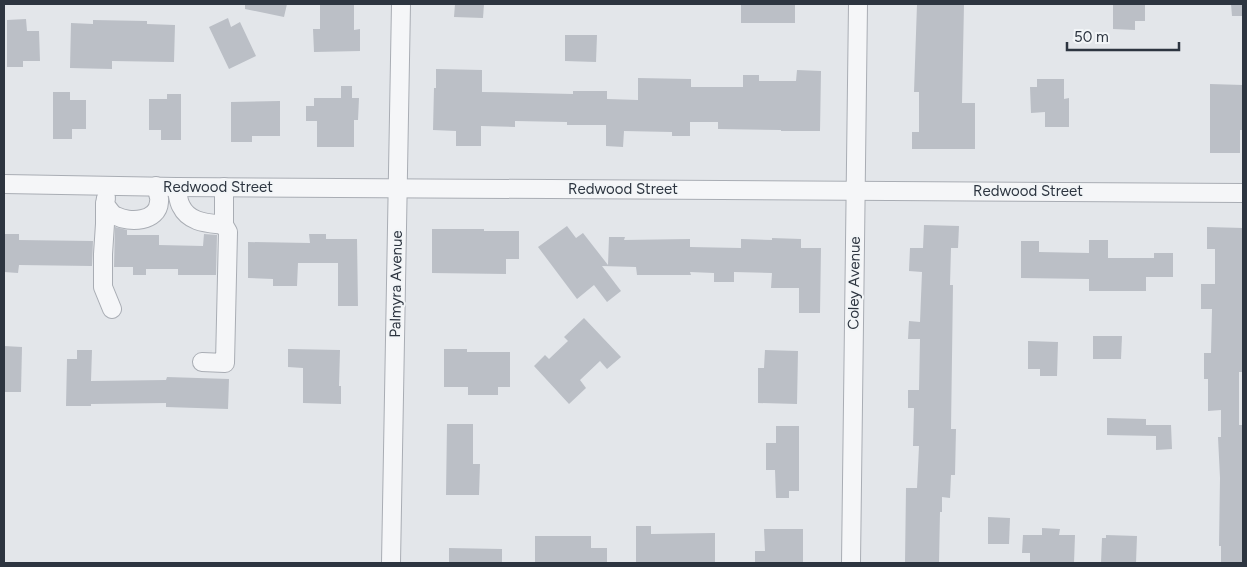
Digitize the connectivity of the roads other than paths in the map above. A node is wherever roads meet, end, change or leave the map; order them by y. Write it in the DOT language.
graph roads {
  1 [pos="400,4"];
  2 [pos="858,4"];
  3 [pos="4,184"];
  4 [pos="109,185"];
  5 [pos="156,186"];
  6 [pos="176,187"];
  7 [pos="224,187"];
  8 [pos="398,188"];
  9 [pos="855,190"];
  10 [pos="1243,193"];
  11 [pos="105,204"];
  12 [pos="224,225"];
  13 [pos="112,309"];
  14 [pos="202,362"];
  15 [pos="391,563"];
  16 [pos="851,563"];
  1 -- 8 [label="street, Palmyra Avenue"];
  2 -- 9 [label="street, Coley Avenue"];
  3 -- 4 [label="street, Redwood Street"];
  4 -- 5 [label="street, Redwood Street"];
  4 -- 11 [label="street"];
  5 -- 6 [label="street, Redwood Street"];
  5 -- 11 [label="street"];
  6 -- 7 [label="street, Redwood Street"];
  6 -- 12 [label="street"];
  7 -- 8 [label="street, Redwood Street"];
  7 -- 12 [label="street"];
  8 -- 9 [label="street, Redwood Street"];
  8 -- 15 [label="street, Palmyra Avenue"];
  9 -- 10 [label="street, Redwood Street"];
  9 -- 16 [label="street, Coley Avenue"];
  11 -- 13 [label="street"];
  12 -- 14 [label="street"];
}
